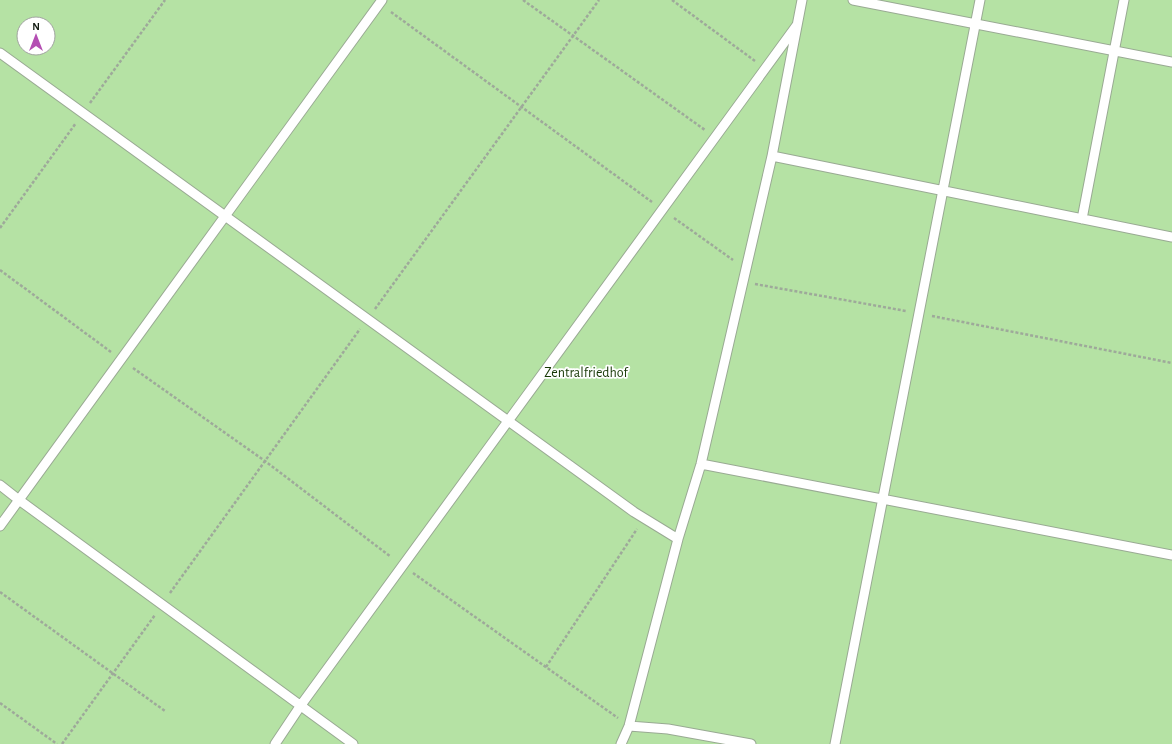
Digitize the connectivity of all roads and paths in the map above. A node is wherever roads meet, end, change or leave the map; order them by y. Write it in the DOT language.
graph roads {
  1 [pos="523,0"];
  2 [pos="599,0"];
  3 [pos="672,0"];
  4 [pos="802,0"];
  5 [pos="853,0"];
  6 [pos="980,0"];
  7 [pos="1124,0"];
  8 [pos="381,2"];
  9 [pos="975,24"];
  10 [pos="797,25"];
  11 [pos="573,36"];
  12 [pos="1114,51"];
  13 [pos="0,53"];
  14 [pos="1172,62"];
  15 [pos="766,68"];
  16 [pos="521,107"];
  17 [pos="715,137"];
  18 [pos="772,156"];
  19 [pos="942,191"];
  20 [pos="662,209"];
  21 [pos="225,217"];
  22 [pos="1082,219"];
  23 [pos="1172,237"];
  24 [pos="746,269"];
  25 [pos="0,270"];
  26 [pos="743,282"];
  27 [pos="918,313"];
  28 [pos="367,320"];
  29 [pos="121,360"];
  30 [pos="1172,363"];
  31 [pos="508,421"];
  32 [pos="265,461"];
  33 [pos="701,464"];
  34 [pos="0,485"];
  35 [pos="882,499"];
  36 [pos="19,500"];
  37 [pos="644,519"];
  38 [pos="0,526"];
  39 [pos="678,538"];
  40 [pos="1172,555"];
  41 [pos="402,566"];
  42 [pos="0,592"];
  43 [pos="162,604"];
  44 [pos="546,667"];
  45 [pos="113,673"];
  46 [pos="0,703"];
  47 [pos="301,705"];
  48 [pos="165,712"];
  49 [pos="629,726"];
  50 [pos="57,744"];
  51 [pos="62,744"];
  52 [pos="275,744"];
  53 [pos="353,744"];
  54 [pos="621,744"];
  55 [pos="751,744"];
  56 [pos="835,744"];
  1 -- 11 [label="path"];
  2 -- 11 [label="path"];
  3 -- 15 [label="path"];
  4 -- 10 [label="lane"];
  5 -- 9 [label="lane"];
  6 -- 9 [label="lane"];
  7 -- 12 [label="lane"];
  8 -- 16 [label="path"];
  8 -- 21 [label="lane"];
  9 -- 12 [label="lane"];
  9 -- 19 [label="lane"];
  10 -- 15 [label="lane"];
  10 -- 18 [label="lane"];
  11 -- 16 [label="path"];
  11 -- 17 [label="path"];
  12 -- 14 [label="lane"];
  12 -- 22 [label="lane"];
  13 -- 21 [label="lane"];
  15 -- 17 [label="lane"];
  16 -- 20 [label="path"];
  16 -- 28 [label="path"];
  17 -- 20 [label="lane"];
  18 -- 19 [label="lane"];
  18 -- 24 [label="lane"];
  19 -- 22 [label="lane"];
  19 -- 27 [label="lane"];
  20 -- 24 [label="path"];
  20 -- 31 [label="lane"];
  21 -- 28 [label="lane"];
  21 -- 29 [label="lane"];
  22 -- 23 [label="lane"];
  24 -- 26 [label="lane"];
  25 -- 29 [label="path"];
  26 -- 27 [label="path"];
  26 -- 33 [label="lane"];
  27 -- 30 [label="path"];
  27 -- 35 [label="lane"];
  28 -- 31 [label="lane"];
  28 -- 32 [label="path"];
  29 -- 32 [label="path"];
  29 -- 36 [label="lane"];
  31 -- 37 [label="lane"];
  31 -- 41 [label="lane"];
  32 -- 41 [label="path"];
  32 -- 43 [label="path"];
  33 -- 35 [label="lane"];
  33 -- 39 [label="lane"];
  34 -- 36 [label="lane"];
  35 -- 40 [label="lane"];
  35 -- 56 [label="lane"];
  36 -- 38 [label="lane"];
  36 -- 43 [label="lane"];
  37 -- 39 [label="lane"];
  37 -- 44 [label="path"];
  39 -- 49 [label="lane"];
  41 -- 44 [label="path"];
  41 -- 47 [label="lane"];
  42 -- 45 [label="path"];
  43 -- 45 [label="path"];
  43 -- 47 [label="lane"];
  44 -- 49 [label="path"];
  45 -- 48 [label="path"];
  45 -- 51 [label="path"];
  46 -- 50 [label="path"];
  47 -- 52 [label="lane"];
  47 -- 53 [label="lane"];
  49 -- 54 [label="lane"];
  49 -- 55 [label="lane"];
}
